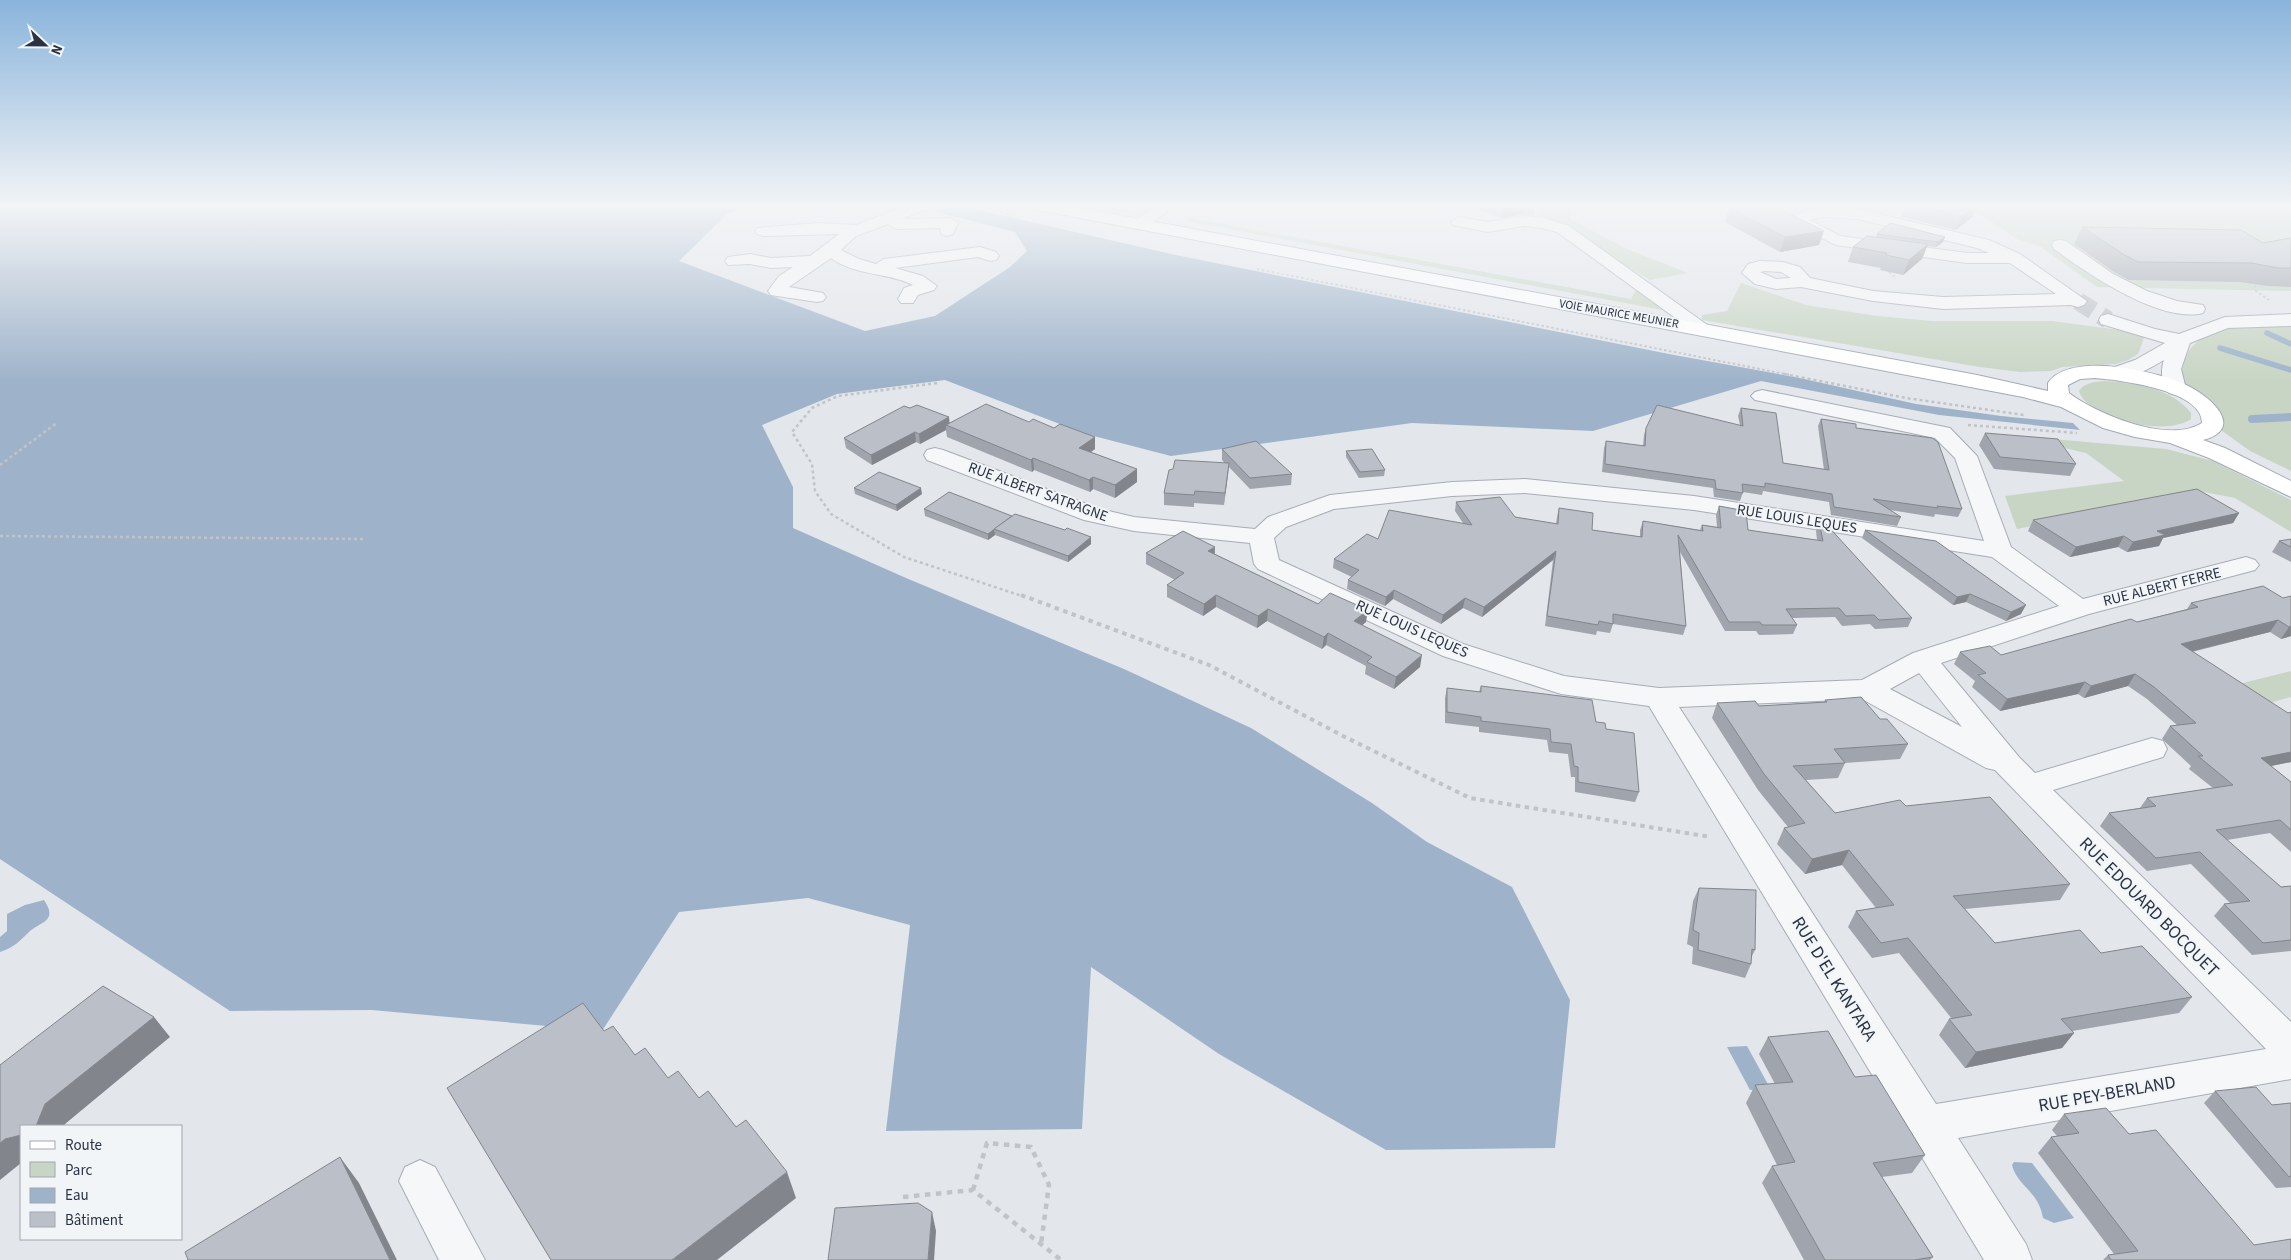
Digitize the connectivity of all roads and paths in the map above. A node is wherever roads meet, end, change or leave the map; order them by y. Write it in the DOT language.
graph roads {
  1 [pos="810,263"];
  2 [pos="856,263"];
  3 [pos="899,263"];
  4 [pos="1338,263"];
  5 [pos="1610,263"];
  6 [pos="2021,263"];
  7 [pos="2083,263"];
  8 [pos="867,267"];
  9 [pos="1256,269"];
  10 [pos="1800,281"];
  11 [pos="817,298"];
  12 [pos="907,299"];
  13 [pos="2291,305"];
  14 [pos="2196,309"];
  15 [pos="2108,320"];
  16 [pos="2291,320"];
  17 [pos="2224,323"];
  18 [pos="1703,329"];
  19 [pos="2181,340"];
  20 [pos="2116,374"];
  21 [pos="937,383"];
  22 [pos="2176,389"];
  23 [pos="2062,392"];
  24 [pos="1762,396"];
  25 [pos="2027,415"];
  26 [pos="58,422"];
  27 [pos="1920,427"];
  28 [pos="2211,428"];
  29 [pos="2083,432"];
  30 [pos="2170,436"];
  31 [pos="935,455"];
  32 [pos="0,465"];
  33 [pos="2291,476"];
  34 [pos="2291,490"];
  35 [pos="0,536"];
  36 [pos="1262,537"];
  37 [pos="366,538"];
  38 [pos="2000,551"];
  39 [pos="2246,566"];
  40 [pos="2079,608"];
  41 [pos="1923,659"];
  42 [pos="1867,689"];
  43 [pos="1659,698"];
  44 [pos="2152,749"];
  45 [pos="2018,775"];
  46 [pos="1751,844"];
  47 [pos="2291,1048"];
  48 [pos="2291,1062"];
  49 [pos="1924,1125"];
  50 [pos="420,1181"];
  51 [pos="973,1190"];
  52 [pos="903,1197"];
  53 [pos="1041,1244"];
  54 [pos="463,1260"];
  55 [pos="1061,1260"];
  56 [pos="2010,1260"];
  1 -- 11 [label="street"];
  2 -- 8 [label="street"];
  3 -- 8 [label="street"];
  4 -- 18 [label="main road, VOIE MAURICE MEUNIER"];
  5 -- 18 [label="street"];
  6 -- 10 [label="street"];
  7 -- 14 [label="street"];
  8 -- 12 [label="street"];
  9 -- 25 [label="path"];
  13 -- 14 [label="street"];
  14 -- 17 [label="street"];
  15 -- 19 [label="street"];
  16 -- 17 [label="street"];
  17 -- 19 [label="street"];
  18 -- 23 [label="main road, VOIE MAURICE MEUNIER"];
  19 -- 20 [label="street"];
  19 -- 22 [label="street"];
  20 -- 22 [label="main road"];
  20 -- 23 [label="main road"];
  21 -- 46 [label="path"];
  22 -- 28 [label="main road"];
  23 -- 30 [label="main road, VOIE MAURICE MEUNIER"];
  24 -- 27 [label="street"];
  26 -- 32 [label="path"];
  27 -- 29 [label="path"];
  27 -- 38 [label="street"];
  28 -- 30 [label="main road"];
  28 -- 33 [label="main road"];
  30 -- 34 [label="main road"];
  31 -- 36 [label="street, RUE ALBERT SATRAGNE"];
  35 -- 37 [label="path"];
  36 -- 38 [label="street, RUE LOUIS LEQUES"];
  36 -- 43 [label="street, RUE LOUIS LEQUES"];
  38 -- 40 [label="street, RUE LOUIS LEQUES"];
  39 -- 40 [label="street, RUE ALBERT FERRE"];
  40 -- 41 [label="street, RUE LOUIS LEQUES"];
  41 -- 42 [label="street, RUE LOUIS LEQUES"];
  41 -- 45 [label="street, RUE EDOUARD BOCQUET"];
  42 -- 43 [label="street, RUE LOUIS LEQUES"];
  42 -- 45 [label="street, RUE EDOUARD BOCQUET"];
  43 -- 46 [label="street, RUE D'EL KANTARA"];
  44 -- 45 [label="street"];
  45 -- 47 [label="street, RUE EDOUARD BOCQUET"];
  46 -- 49 [label="street, RUE D'EL KANTARA"];
  48 -- 49 [label="street, RUE PEY-BERLAND"];
  49 -- 56 [label="street, RUE D'EL KANTARA"];
  50 -- 54 [label="street"];
  51 -- 52 [label="path"];
  51 -- 53 [label="path"];
  51 -- 53 [label="path"];
  53 -- 55 [label="path"];
}
